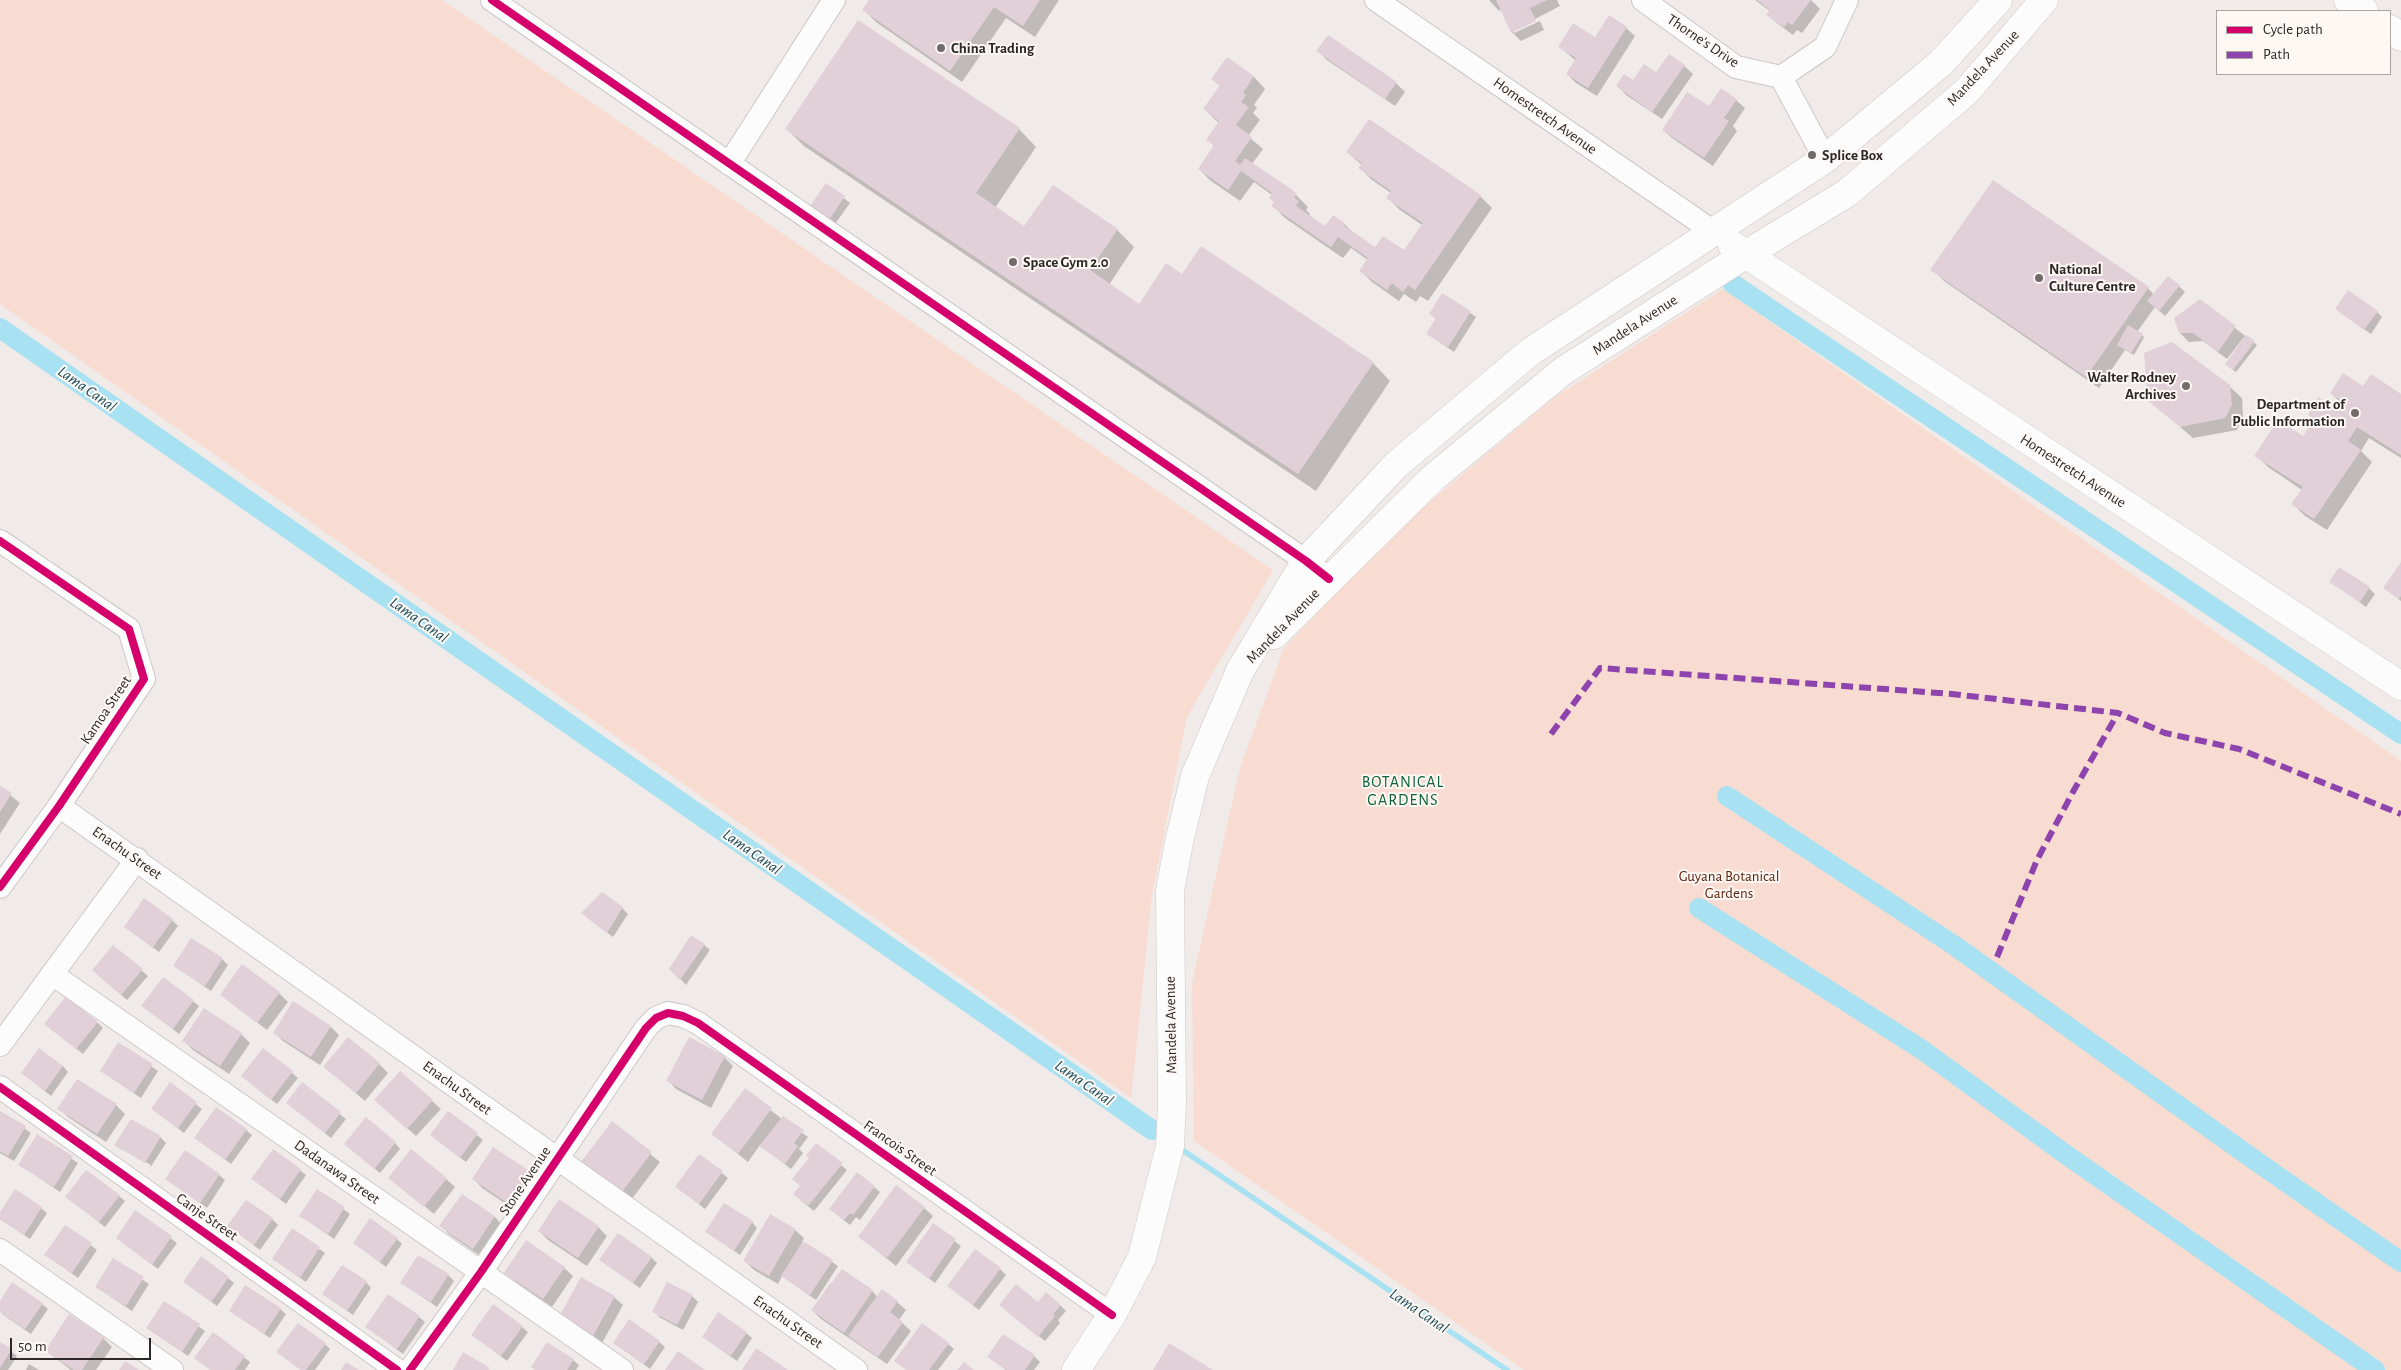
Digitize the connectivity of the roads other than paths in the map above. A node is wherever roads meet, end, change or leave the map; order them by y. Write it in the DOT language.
graph roads {
  1 [pos="492,0"];
  2 [pos="834,0"];
  3 [pos="1376,0"];
  4 [pos="1643,0"];
  5 [pos="1847,0"];
  6 [pos="1998,0"];
  7 [pos="2044,0"];
  8 [pos="2348,0"];
  9 [pos="2363,10"];
  10 [pos="1781,77"];
  11 [pos="1825,158"];
  12 [pos="729,164"];
  13 [pos="1714,232"];
  14 [pos="1745,255"];
  15 [pos="0,541"];
  16 [pos="1306,561"];
  17 [pos="1329,579"];
  18 [pos="1240,670"];
  19 [pos="2401,686"];
  20 [pos="59,806"];
  21 [pos="137,859"];
  22 [pos="0,887"];
  23 [pos="52,974"];
  24 [pos="668,1013"];
  25 [pos="0,1045"];
  26 [pos="0,1087"];
  27 [pos="556,1159"];
  28 [pos="0,1250"];
  29 [pos="481,1272"];
  30 [pos="1112,1314"];
  31 [pos="172,1370"];
  32 [pos="397,1370"];
  33 [pos="410,1370"];
  34 [pos="622,1370"];
  35 [pos="856,1370"];
  36 [pos="1076,1370"];
  1 -- 12 [label="street"];
  2 -- 12 [label="street"];
  3 -- 13 [label="street, Homestretch Avenue"];
  4 -- 10 [label="street, Thorne's Drive"];
  5 -- 10 [label="street"];
  6 -- 11 [label="main road, Mandela Avenue"];
  7 -- 14 [label="main road, Mandela Avenue"];
  8 -- 9 [label="main road"];
  10 -- 11 [label="street"];
  11 -- 13 [label="main road, Mandela Avenue"];
  12 -- 16 [label="street"];
  13 -- 14 [label="main road, Homestretch Avenue"];
  13 -- 16 [label="main road, Mandela Avenue"];
  14 -- 17 [label="main road, Mandela Avenue"];
  14 -- 19 [label="main road, Homestretch Avenue"];
  15 -- 20 [label="street, Kamoa Street"];
  16 -- 17 [label="street"];
  16 -- 18 [label="main road, Mandela Avenue"];
  17 -- 18 [label="main road, Mandela Avenue"];
  18 -- 30 [label="main road, Mandela Avenue"];
  20 -- 21 [label="street, Enachu Street"];
  20 -- 22 [label="street"];
  21 -- 23 [label="street"];
  21 -- 27 [label="street, Enachu Street"];
  23 -- 25 [label="street"];
  23 -- 29 [label="street, Dadanawa Street"];
  24 -- 27 [label="street, Stone Avenue"];
  24 -- 30 [label="street, Francois Street"];
  26 -- 32 [label="street, Canje Street"];
  27 -- 29 [label="street, Stone Avenue"];
  27 -- 35 [label="street, Enachu Street"];
  28 -- 31 [label="street"];
  29 -- 33 [label="street, Stone Avenue"];
  29 -- 34 [label="street, Dadanawa Street"];
  30 -- 36 [label="main road, Mandela Avenue"];
}
